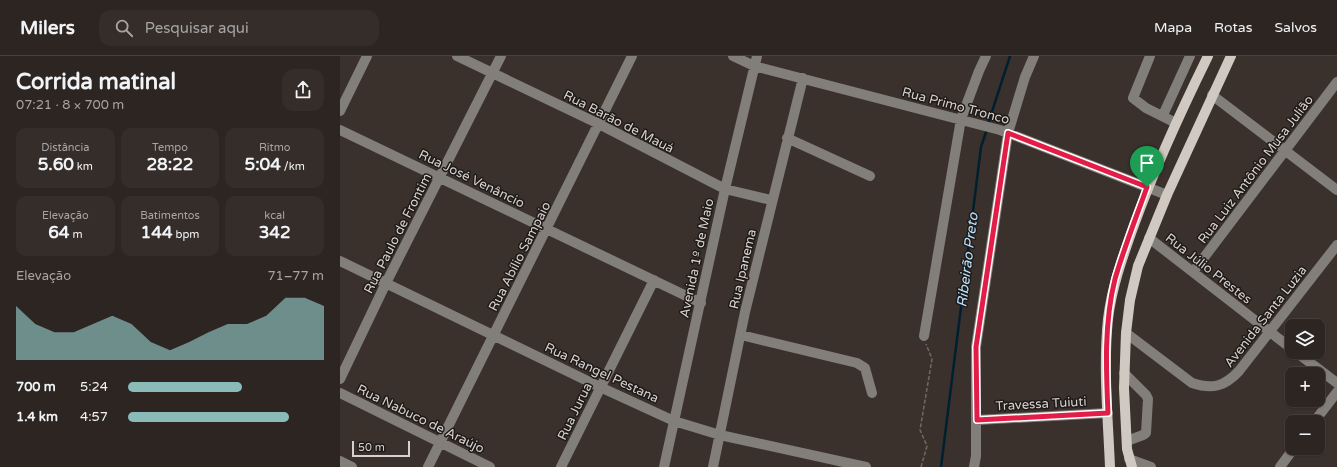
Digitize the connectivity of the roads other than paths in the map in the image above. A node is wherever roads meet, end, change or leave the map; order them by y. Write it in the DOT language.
graph roads {
  1 [pos="367,56"];
  2 [pos="457,56"];
  3 [pos="501,56"];
  4 [pos="632,56"];
  5 [pos="733,56"];
  6 [pos="757,56"];
  7 [pos="986,56"];
  8 [pos="1034,56"];
  9 [pos="1150,56"];
  10 [pos="1190,56"];
  11 [pos="1231,56"];
  12 [pos="1206,57"];
  13 [pos="754,66"];
  14 [pos="492,73"];
  15 [pos="803,78"];
  16 [pos="1337,82"];
  17 [pos="1212,95"];
  18 [pos="340,111"];
  19 [pos="1163,115"];
  20 [pos="961,119"];
  21 [pos="1176,123"];
  22 [pos="599,124"];
  23 [pos="340,130"];
  24 [pos="1004,132"];
  25 [pos="787,138"];
  26 [pos="1285,150"];
  27 [pos="870,176"];
  28 [pos="440,178"];
  29 [pos="1147,187"];
  30 [pos="725,189"];
  31 [pos="1337,190"];
  32 [pos="1167,195"];
  33 [pos="771,200"];
  34 [pos="547,229"];
  35 [pos="1149,238"];
  36 [pos="1337,245"];
  37 [pos="340,261"];
  38 [pos="1193,272"];
  39 [pos="654,280"];
  40 [pos="386,284"];
  41 [pos="701,303"];
  42 [pos="1269,332"];
  43 [pos="1126,333"];
  44 [pos="493,335"];
  45 [pos="741,335"];
  46 [pos="924,336"];
  47 [pos="1285,344"];
  48 [pos="1305,359"];
  49 [pos="1124,373"];
  50 [pos="340,379"];
  51 [pos="1337,383"];
  52 [pos="600,387"];
  53 [pos="1337,392"];
  54 [pos="872,393"];
  55 [pos="340,394"];
  56 [pos="1108,413"];
  57 [pos="1319,415"];
  58 [pos="977,420"];
  59 [pos="674,421"];
  60 [pos="720,436"];
  61 [pos="1127,441"];
  62 [pos="440,442"];
  63 [pos="1289,455"];
  64 [pos="340,461"];
  65 [pos="832,463"];
  66 [pos="1131,463"];
  67 [pos="352,467"];
  68 [pos="428,467"];
  69 [pos="490,467"];
  70 [pos="561,467"];
  71 [pos="664,467"];
  72 [pos="713,467"];
  73 [pos="866,467"];
  74 [pos="974,467"];
  75 [pos="1110,467"];
  76 [pos="1151,467"];
  77 [pos="1280,467"];
  1 -- 18 [label="street"];
  2 -- 14 [label="street, Rua Barão de Mauá"];
  3 -- 14 [label="street, Rua Paulo de Frontim"];
  4 -- 22 [label="street, Rua Abílio Sampaio"];
  5 -- 13 [label="street, Rua Primo Tronco"];
  6 -- 13 [label="street, Avenida 1º de Maio"];
  7 -- 20 [label="street"];
  8 -- 24 [label="street"];
  9 -- 19 [label="street"];
  10 -- 19 [label="street"];
  11 -- 17 [label="main road"];
  12 -- 21 [label="main road"];
  13 -- 15 [label="street, Rua Primo Tronco"];
  13 -- 30 [label="street, Avenida 1º de Maio"];
  14 -- 22 [label="street, Rua Barão de Mauá"];
  14 -- 28 [label="street, Rua Paulo de Frontim"];
  15 -- 20 [label="street, Rua Primo Tronco"];
  15 -- 25 [label="street, Rua Ipanema"];
  16 -- 26 [label="street, Rua Luiz Antônio Musa Julião"];
  17 -- 26 [label="street"];
  17 -- 32 [label="main road"];
  19 -- 21 [label="street"];
  20 -- 24 [label="street, Rua Primo Tronco"];
  20 -- 46 [label="street"];
  21 -- 29 [label="main road"];
  22 -- 30 [label="street, Rua Barão de Mauá"];
  22 -- 34 [label="street, Rua Abílio Sampaio"];
  23 -- 28 [label="street, Rua José Venâncio"];
  24 -- 29 [label="street, Rua Primo Tronco"];
  24 -- 58 [label="street"];
  25 -- 27 [label="street"];
  25 -- 33 [label="street, Rua Ipanema"];
  26 -- 31 [label="street"];
  26 -- 38 [label="street, Rua Luiz Antônio Musa Julião"];
  28 -- 34 [label="street, Rua José Venâncio"];
  28 -- 40 [label="street, Rua Paulo de Frontim"];
  29 -- 32 [label="street, Rua Primo Tronco"];
  29 -- 56 [label="main road"];
  30 -- 33 [label="street, Rua Barão de Mauá"];
  30 -- 41 [label="street, Avenida 1º de Maio"];
  32 -- 35 [label="main road"];
  33 -- 45 [label="street, Rua Ipanema"];
  34 -- 39 [label="street, Rua José Venâncio"];
  34 -- 44 [label="street, Rua Abílio Sampaio"];
  35 -- 38 [label="street, Rua Júlio Prestes"];
  35 -- 43 [label="main road"];
  36 -- 42 [label="street, Avenida Santa Luzia"];
  37 -- 40 [label="street, Rua Rangel Pestana"];
  38 -- 42 [label="street, Rua Júlio Prestes"];
  39 -- 41 [label="street, Rua José Venâncio"];
  39 -- 52 [label="street, Rua Jurua"];
  40 -- 44 [label="street, Rua Rangel Pestana"];
  40 -- 50 [label="street, Rua Paulo de Frontim"];
  41 -- 59 [label="street, Avenida 1º de Maio"];
  42 -- 43 [label="street, Avenida Santa Luzia"];
  42 -- 47 [label="street, Rua Júlio Prestes"];
  43 -- 49 [label="main road"];
  44 -- 52 [label="street, Rua Rangel Pestana"];
  44 -- 62 [label="street, Rua Abílio Sampaio"];
  45 -- 54 [label="street"];
  45 -- 60 [label="street, Rua Ipanema"];
  48 -- 51 [label="street"];
  49 -- 61 [label="main road"];
  49 -- 61 [label="street"];
  52 -- 59 [label="street, Rua Rangel Pestana"];
  52 -- 70 [label="street, Rua Jurua"];
  53 -- 57 [label="street"];
  55 -- 62 [label="street, Rua Nabuco de Araújo"];
  56 -- 58 [label="street, Travessa Tuiuti"];
  56 -- 75 [label="main road"];
  58 -- 74 [label="street"];
  59 -- 60 [label="street, Rua Rangel Pestana"];
  59 -- 71 [label="street, Avenida 1º de Maio"];
  60 -- 65 [label="street, Rua Rangel Pestana"];
  60 -- 72 [label="street, Rua Ipanema"];
  61 -- 66 [label="main road"];
  62 -- 68 [label="street, Rua Abílio Sampaio"];
  62 -- 69 [label="street, Rua Nabuco de Araújo"];
  63 -- 77 [label="street"];
  64 -- 67 [label="street"];
  65 -- 73 [label="street, Rua Rangel Pestana"];
  66 -- 76 [label="street"];
}
